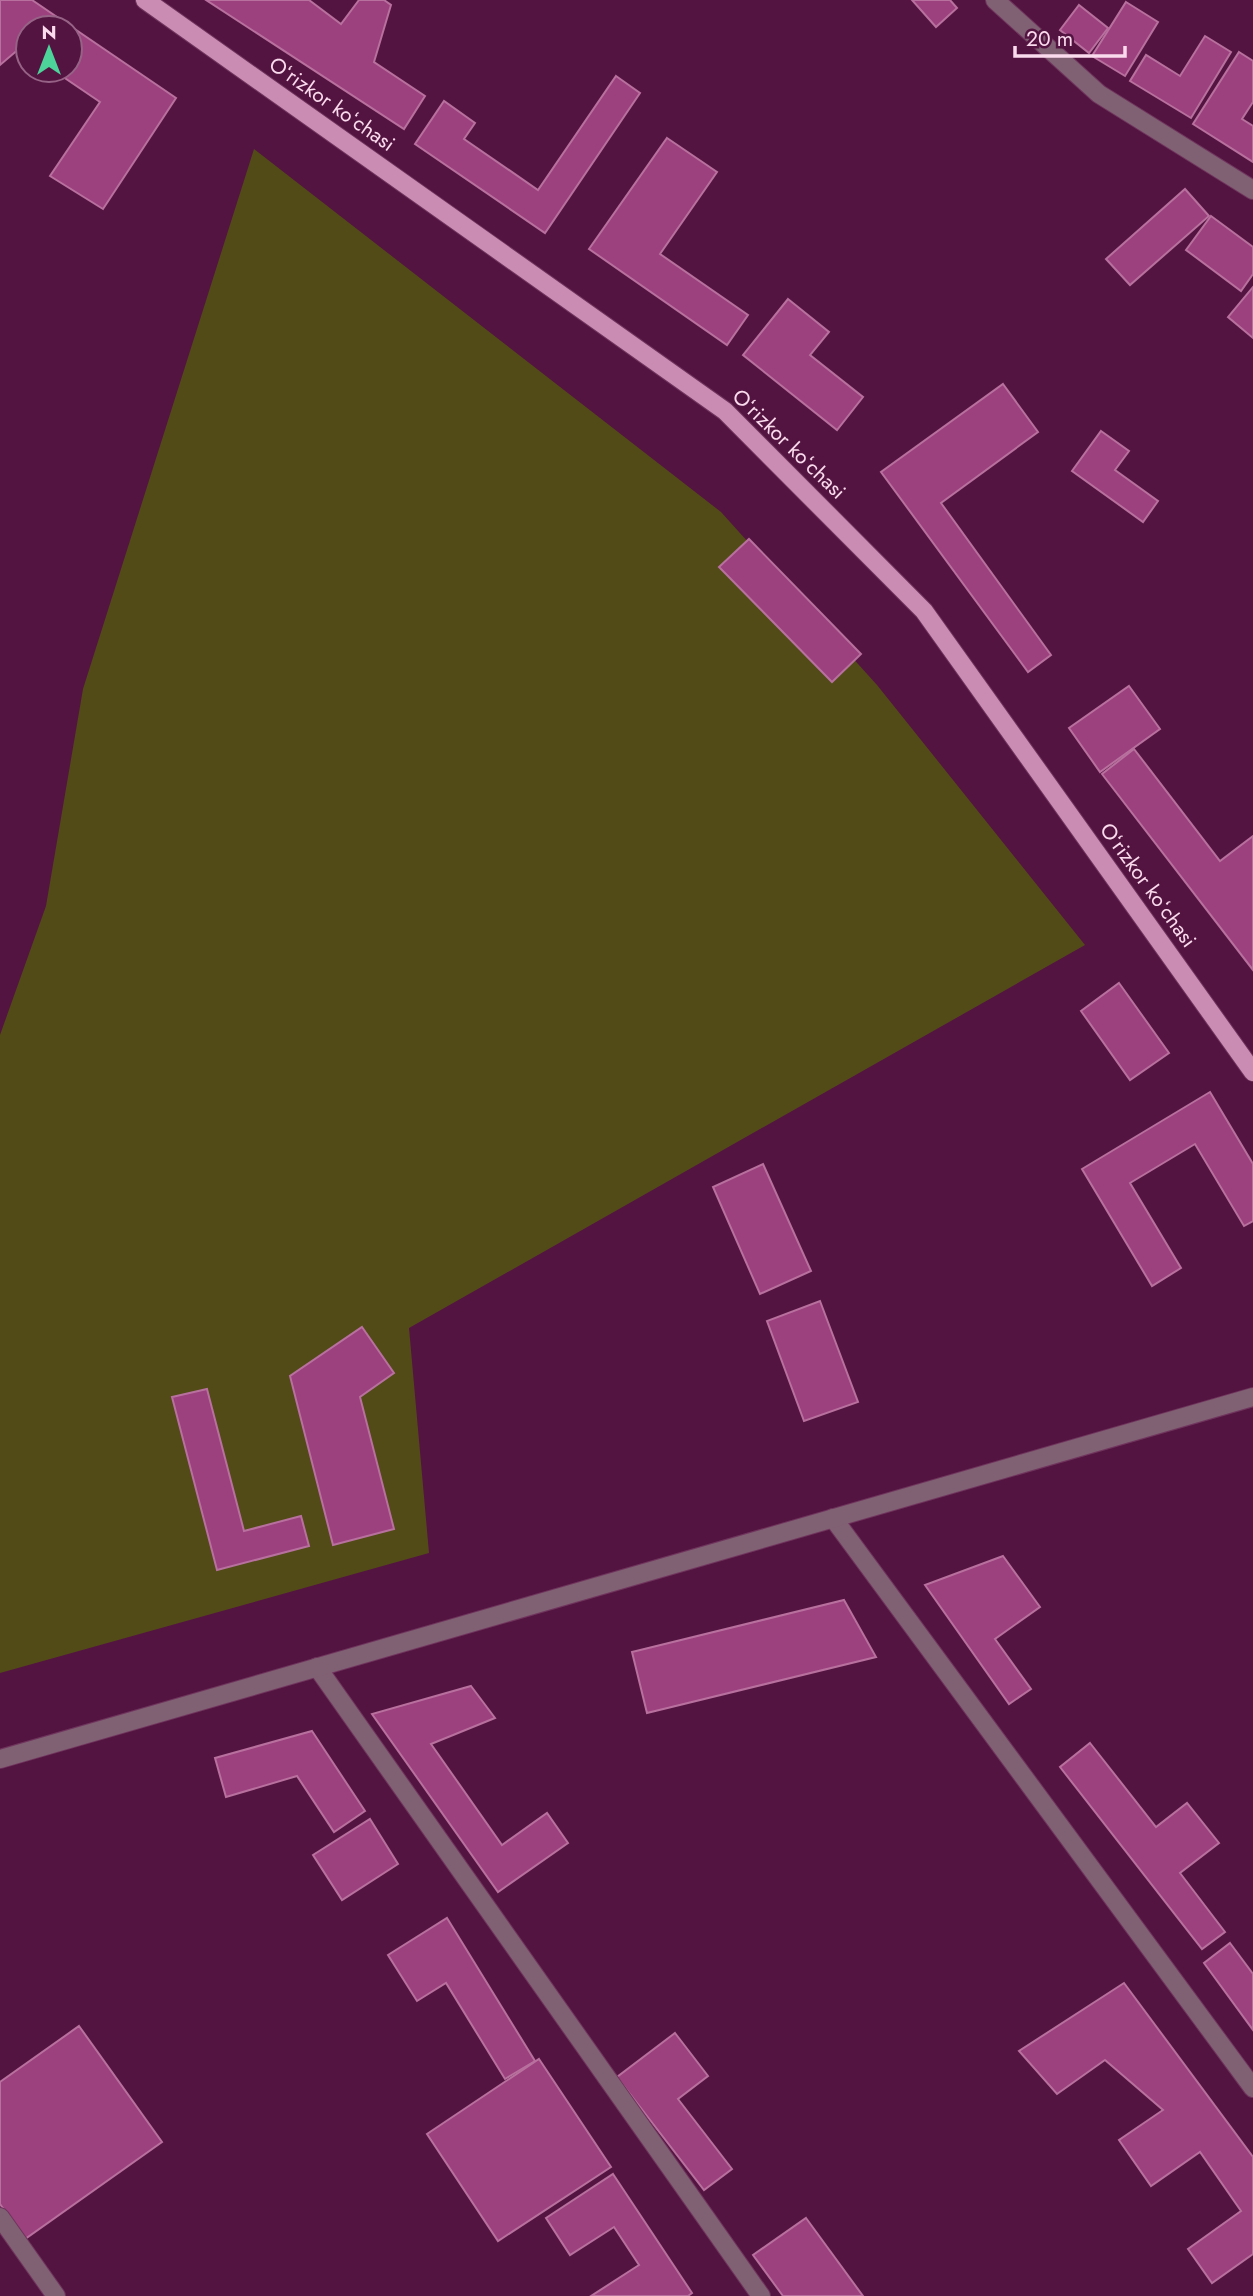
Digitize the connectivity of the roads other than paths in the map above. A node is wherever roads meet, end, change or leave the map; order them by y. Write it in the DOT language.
graph roads {
  1 [pos="145,0"];
  2 [pos="995,0"];
  3 [pos="1253,190"];
  4 [pos="1253,1072"];
  5 [pos="1253,1397"];
  6 [pos="833,1518"];
  7 [pos="317,1667"];
  8 [pos="0,1759"];
  9 [pos="1253,2088"];
  10 [pos="0,2217"];
  11 [pos="56,2296"];
  12 [pos="761,2296"];
  1 -- 4 [label="main road, Oʻrizkor koʻchasi"];
  2 -- 3 [label="street"];
  5 -- 6 [label="street"];
  6 -- 7 [label="street"];
  6 -- 9 [label="street"];
  7 -- 8 [label="street"];
  7 -- 12 [label="street"];
  10 -- 11 [label="street"];
}
